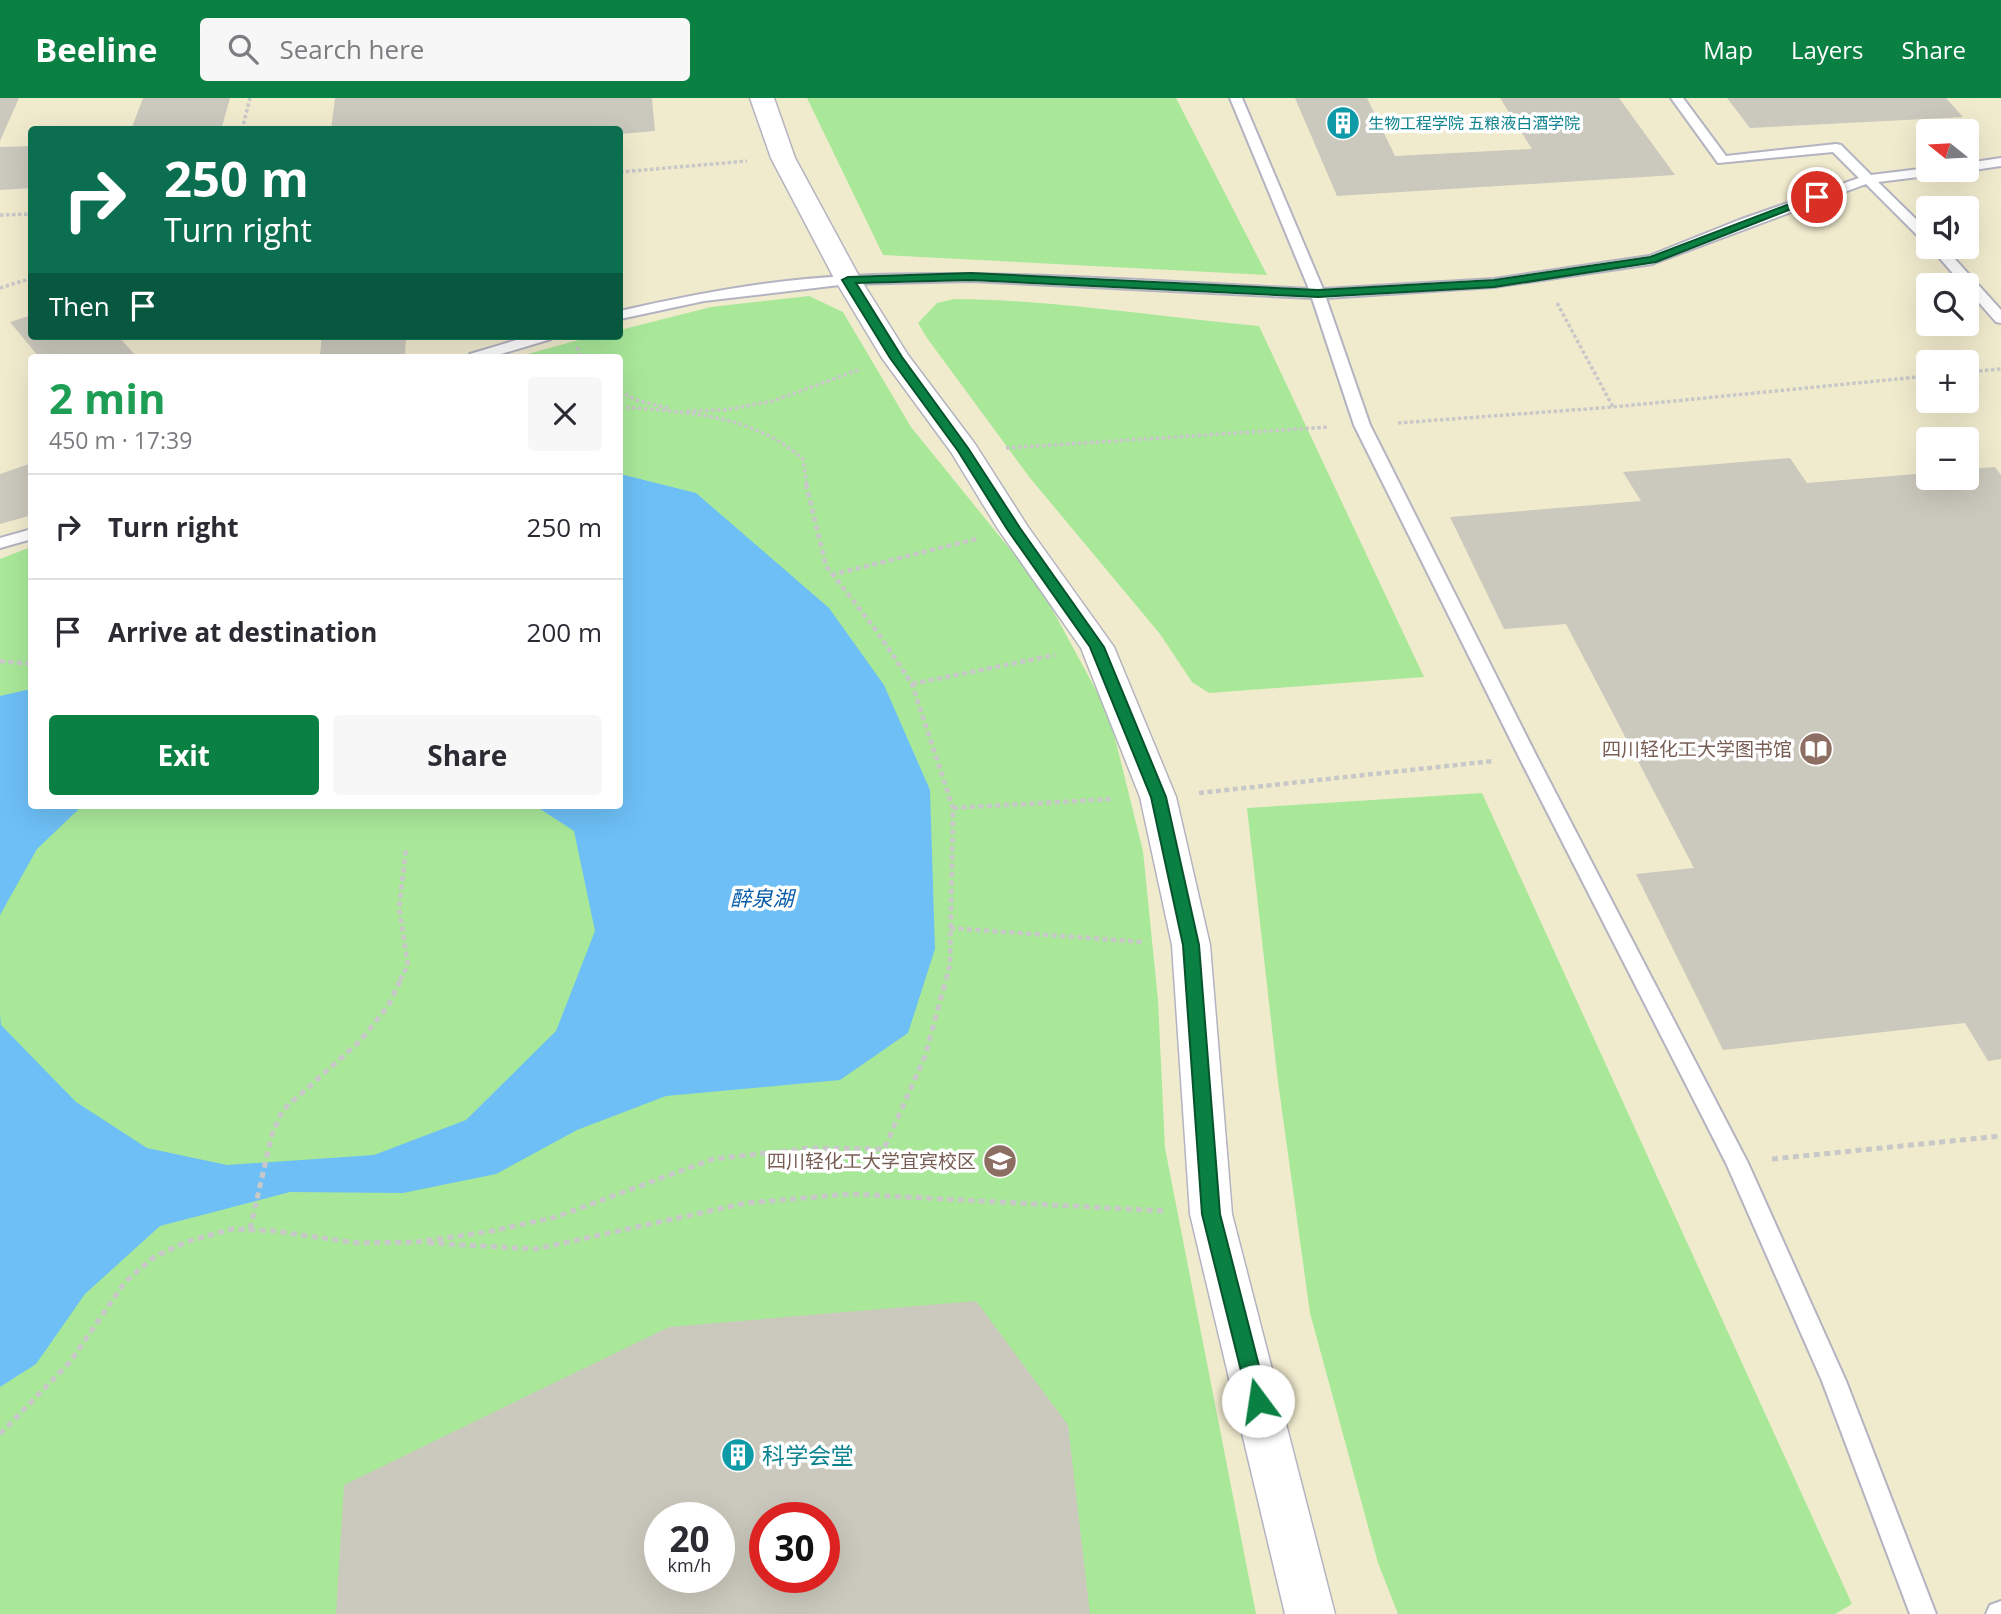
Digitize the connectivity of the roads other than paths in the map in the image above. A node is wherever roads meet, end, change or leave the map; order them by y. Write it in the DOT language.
graph roads {
  1 [pos="762,98"];
  2 [pos="1236,98"];
  3 [pos="1678,98"];
  4 [pos="2001,162"];
  5 [pos="1979,165"];
  6 [pos="1916,173"];
  7 [pos="1866,180"];
  8 [pos="1916,227"];
  9 [pos="1948,259"];
  10 [pos="848,280"];
  11 [pos="1318,293"];
  12 [pos="623,314"];
  13 [pos="2001,319"];
  14 [pos="532,340"];
  15 [pos="485,354"];
  16 [pos="28,535"];
  17 [pos="0,543"];
  18 [pos="1310,1614"];
  19 [pos="1923,1614"];
  1 -- 10 [label="street"];
  2 -- 11 [label="lane"];
  3 -- 7 [label="lane"];
  4 -- 5 [label="lane"];
  6 -- 7 [label="lane"];
  7 -- 8 [label="lane"];
  7 -- 11 [label="lane"];
  9 -- 13 [label="lane"];
  10 -- 11 [label="lane"];
  10 -- 12 [label="lane"];
  10 -- 18 [label="street"];
  11 -- 19 [label="lane"];
  14 -- 15 [label="lane"];
  16 -- 17 [label="lane"];
}
